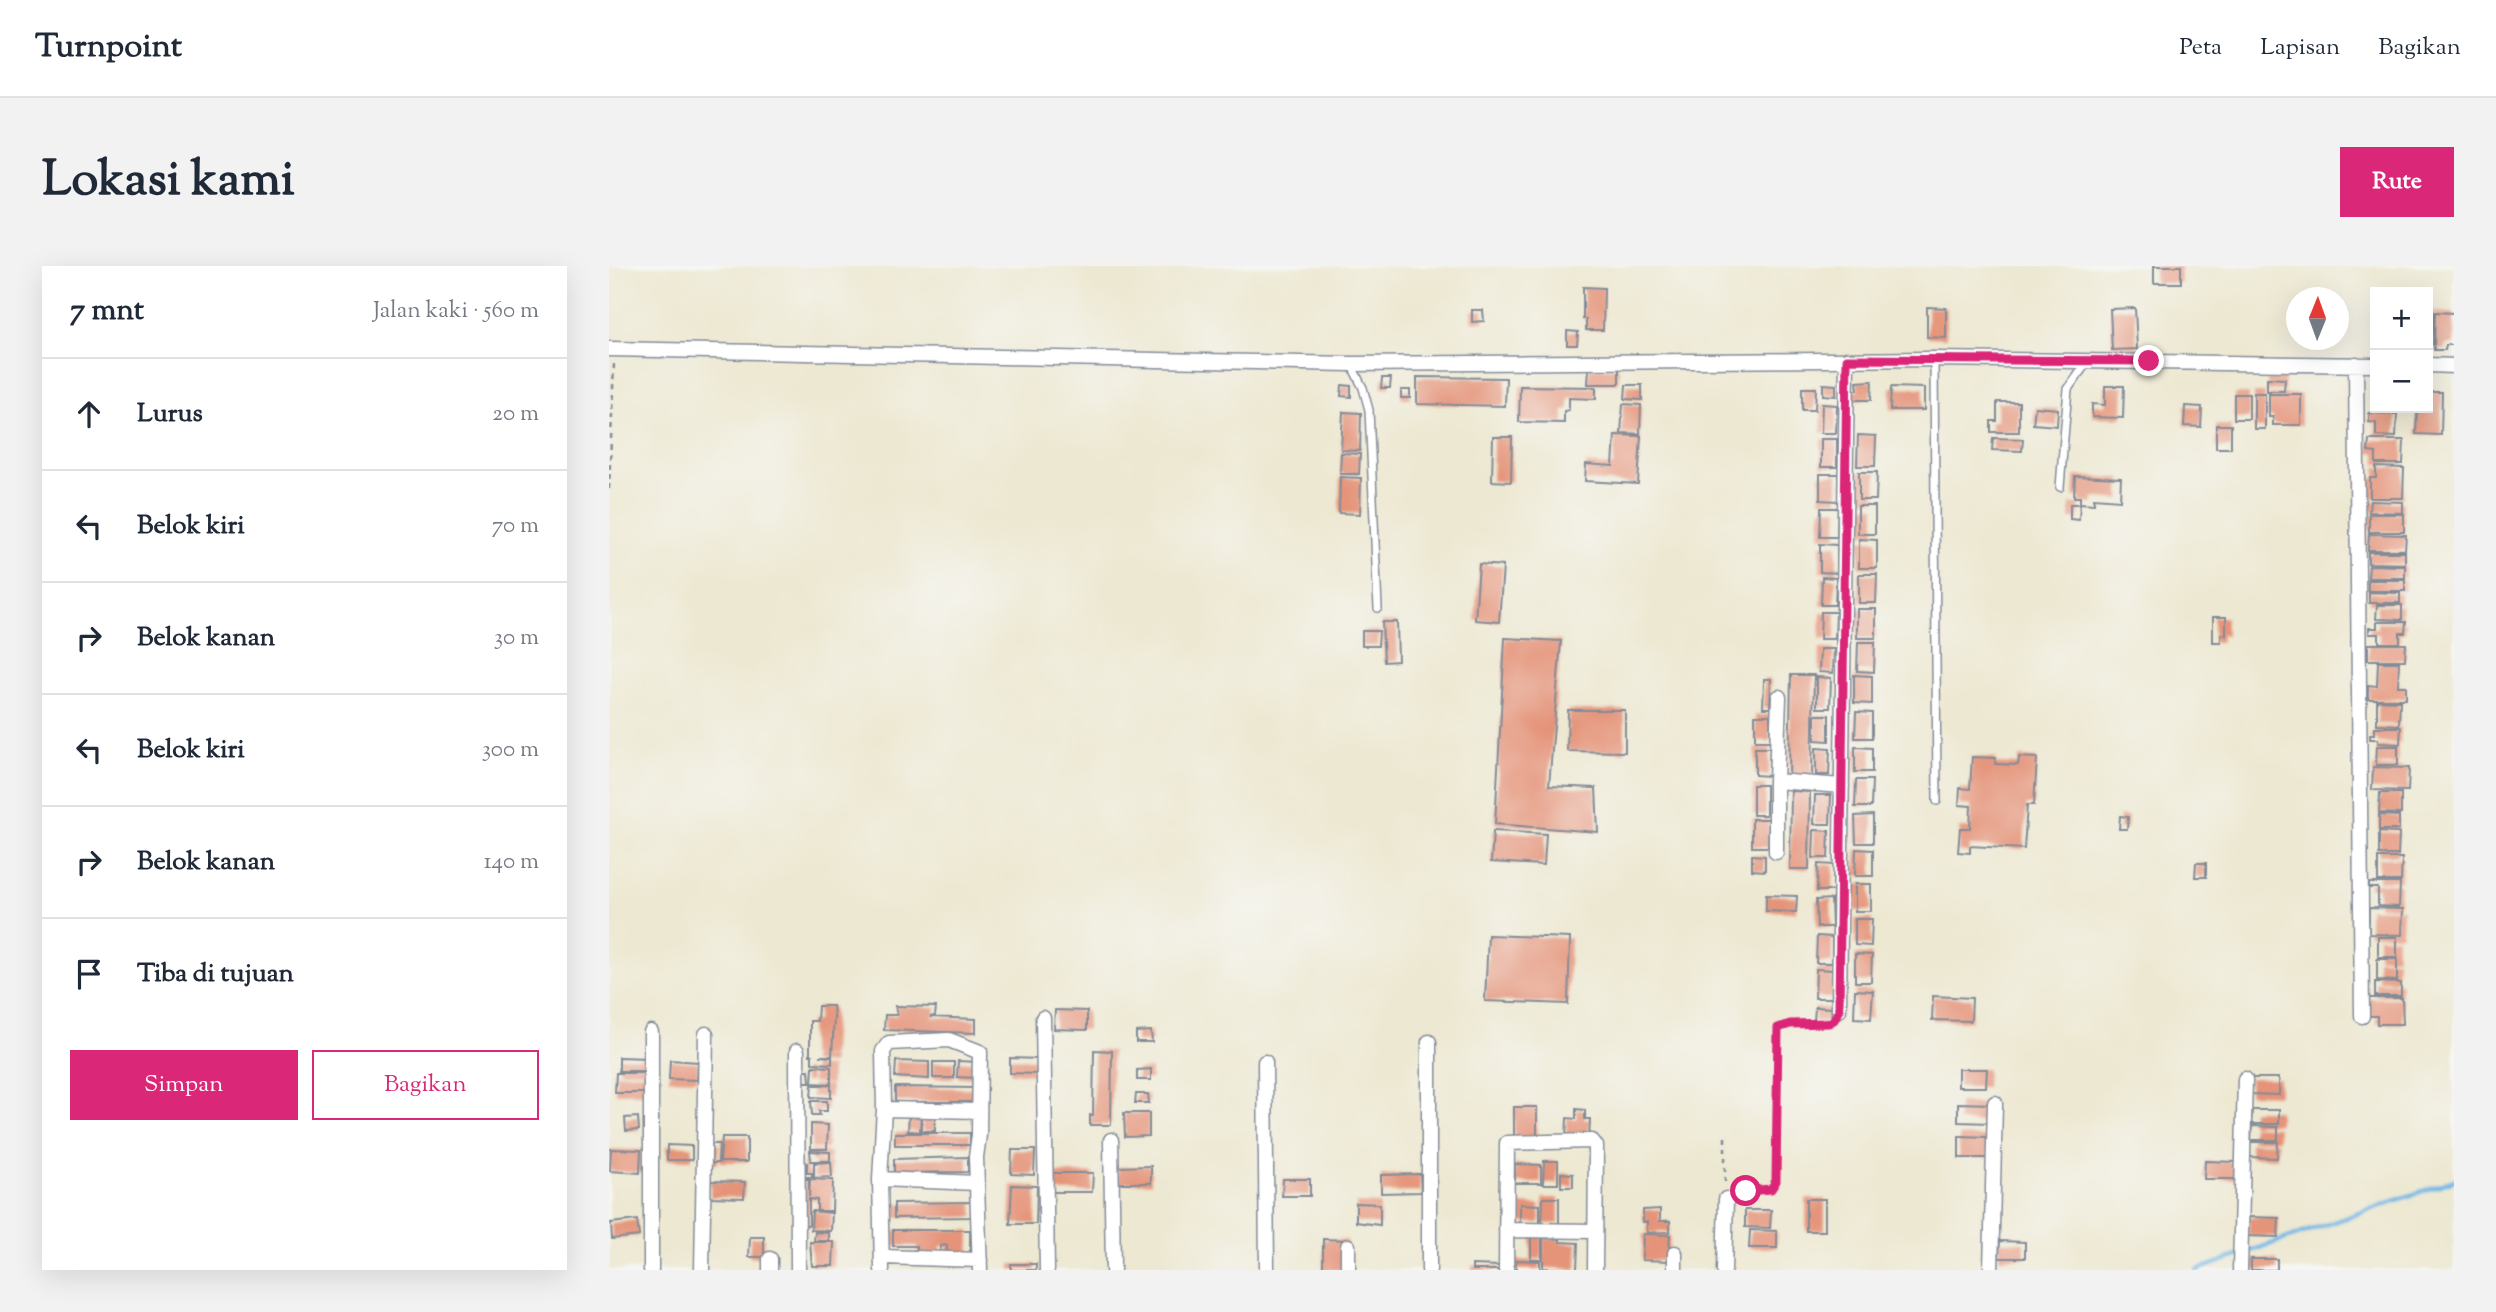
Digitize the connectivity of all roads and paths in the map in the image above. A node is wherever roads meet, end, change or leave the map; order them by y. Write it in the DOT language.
graph roads {
  1 [pos="612,349"];
  2 [pos="1847,359"];
  3 [pos="1934,359"];
  4 [pos="2088,360"];
  5 [pos="1351,363"];
  6 [pos="2356,364"];
  7 [pos="2370,365"];
  8 [pos="2433,365"];
  9 [pos="2454,366"];
  10 [pos="2060,487"];
  11 [pos="609,489"];
  12 [pos="1378,608"];
  13 [pos="1779,697"];
  14 [pos="1776,781"];
  15 [pos="1842,786"];
  16 [pos="1937,801"];
  17 [pos="1776,852"];
  18 [pos="1839,1010"];
  19 [pos="2362,1016"];
  20 [pos="1043,1018"];
  21 [pos="651,1032"];
  22 [pos="706,1034"];
  23 [pos="1429,1042"];
  24 [pos="797,1051"];
  25 [pos="1265,1062"];
  26 [pos="2245,1079"];
  27 [pos="1995,1103"];
  28 [pos="884,1109"];
  29 [pos="979,1111"];
  30 [pos="1725,1137"];
  31 [pos="1111,1140"];
  32 [pos="880,1179"];
  33 [pos="977,1183"];
  34 [pos="1726,1199"];
  35 [pos="1506,1230"];
  36 [pos="1595,1231"];
  37 [pos="1348,1247"];
  38 [pos="1675,1253"];
  39 [pos="882,1263"];
  40 [pos="980,1265"];
  41 [pos="2240,1268"];
  42 [pos="651,1270"];
  43 [pos="702,1270"];
  44 [pos="798,1270"];
  45 [pos="1047,1270"];
  46 [pos="1113,1270"];
  47 [pos="1267,1270"];
  48 [pos="1348,1270"];
  49 [pos="1429,1270"];
  50 [pos="1506,1270"];
  51 [pos="1595,1270"];
  52 [pos="1675,1270"];
  53 [pos="1724,1270"];
  54 [pos="1991,1270"];
  1 -- 5 [label="street"];
  1 -- 11 [label="path"];
  2 -- 3 [label="street"];
  2 -- 5 [label="street"];
  2 -- 15 [label="street"];
  3 -- 4 [label="street"];
  3 -- 16 [label="lane"];
  4 -- 6 [label="street"];
  4 -- 10 [label="lane"];
  5 -- 12 [label="lane"];
  6 -- 7 [label="street"];
  6 -- 19 [label="street"];
  8 -- 9 [label="street"];
  13 -- 14 [label="street"];
  14 -- 15 [label="street"];
  14 -- 17 [label="street"];
  15 -- 18 [label="street"];
  18 -- 34 [label="path"];
  20 -- 45 [label="street"];
  21 -- 42 [label="street"];
  22 -- 43 [label="street"];
  23 -- 49 [label="street"];
  24 -- 44 [label="street"];
  25 -- 47 [label="street"];
  26 -- 41 [label="street"];
  27 -- 54 [label="street"];
  28 -- 29 [label="street"];
  28 -- 29 [label="street"];
  28 -- 32 [label="street"];
  29 -- 33 [label="street"];
  30 -- 34 [label="path"];
  31 -- 46 [label="street"];
  32 -- 33 [label="street"];
  32 -- 39 [label="street"];
  33 -- 40 [label="street"];
  34 -- 53 [label="street"];
  35 -- 36 [label="street"];
  35 -- 36 [label="street"];
  35 -- 50 [label="street"];
  36 -- 51 [label="street"];
  37 -- 48 [label="street"];
  38 -- 52 [label="street"];
  39 -- 40 [label="street"];
}
